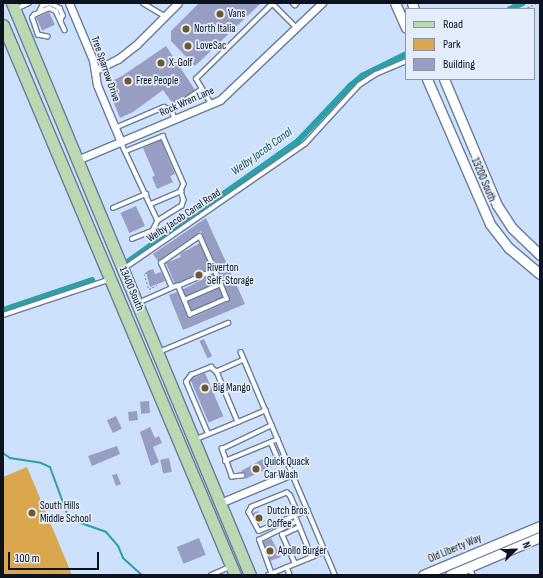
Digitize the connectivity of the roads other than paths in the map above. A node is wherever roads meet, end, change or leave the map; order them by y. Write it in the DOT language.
graph roads {
  1 [pos="29,3"];
  2 [pos="49,3"];
  3 [pos="69,3"];
  4 [pos="143,3"];
  5 [pos="178,3"];
  6 [pos="273,3"];
  7 [pos="293,3"];
  8 [pos="297,3"];
  9 [pos="322,3"];
  10 [pos="395,3"];
  11 [pos="14,6"];
  12 [pos="39,12"];
  13 [pos="165,16"];
  14 [pos="61,21"];
  15 [pos="3,26"];
  16 [pos="405,26"];
  17 [pos="296,27"];
  18 [pos="64,30"];
  19 [pos="48,37"];
  20 [pos="405,61"];
  21 [pos="96,70"];
  22 [pos="427,80"];
  23 [pos="444,80"];
  24 [pos="202,89"];
  25 [pos="211,105"];
  26 [pos="171,110"];
  27 [pos="175,120"];
  28 [pos="115,128"];
  29 [pos="121,142"];
  30 [pos="126,152"];
  31 [pos="77,160"];
  32 [pos="181,191"];
  33 [pos="146,194"];
  34 [pos="150,204"];
  35 [pos="113,208"];
  36 [pos="158,221"];
  37 [pos="133,239"];
  38 [pos="540,256"];
  39 [pos="122,270"];
  40 [pos="215,270"];
  41 [pos="540,274"];
  42 [pos="110,279"];
  43 [pos="221,284"];
  44 [pos="178,286"];
  45 [pos="172,288"];
  46 [pos="184,300"];
  47 [pos="137,304"];
  48 [pos="3,315"];
  49 [pos="228,323"];
  50 [pos="241,352"];
  51 [pos="158,353"];
  52 [pos="244,360"];
  53 [pos="217,372"];
  54 [pos="266,410"];
  55 [pos="238,422"];
  56 [pos="272,425"];
  57 [pos="208,434"];
  58 [pos="278,439"];
  59 [pos="194,440"];
  60 [pos="270,442"];
  61 [pos="286,458"];
  62 [pos="225,461"];
  63 [pos="279,461"];
  64 [pos="273,463"];
  65 [pos="292,473"];
  66 [pos="243,476"];
  67 [pos="220,504"];
  68 [pos="308,510"];
  69 [pos="296,515"];
  70 [pos="297,521"];
  71 [pos="540,526"];
  72 [pos="299,527"];
  73 [pos="540,537"];
  74 [pos="325,551"];
  75 [pos="312,557"];
  76 [pos="295,564"];
  77 [pos="287,567"];
  78 [pos="233,571"];
  79 [pos="471,571"];
  80 [pos="211,575"];
  81 [pos="250,575"];
  82 [pos="271,575"];
  83 [pos="290,575"];
  84 [pos="335,575"];
  85 [pos="423,575"];
  86 [pos="450,575"];
  1 -- 11 [label="lane"];
  2 -- 12 [label="lane"];
  2 -- 14 [label="lane"];
  3 -- 21 [label="street, Tree Sparrow Drive"];
  4 -- 13 [label="lane"];
  5 -- 13 [label="street"];
  6 -- 17 [label="lane"];
  6 -- 24 [label="lane"];
  7 -- 8 [label="lane"];
  9 -- 17 [label="street, Rock Wren Lane"];
  10 -- 16 [label="street"];
  11 -- 31 [label="main road, 13400 South"];
  12 -- 14 [label="lane"];
  12 -- 19 [label="lane"];
  13 -- 21 [label="street"];
  14 -- 18 [label="lane"];
  15 -- 42 [label="main road, 13400 South"];
  17 -- 25 [label="street, Rock Wren Lane"];
  20 -- 39 [label="lane, Welby Jacob Canal Road"];
  21 -- 28 [label="street, Tree Sparrow Drive"];
  22 -- 41 [label="street, 13200 South"];
  23 -- 38 [label="street, 13200 South"];
  24 -- 25 [label="lane"];
  24 -- 26 [label="lane"];
  25 -- 27 [label="street, Rock Wren Lane"];
  26 -- 27 [label="lane"];
  26 -- 28 [label="lane"];
  27 -- 29 [label="street, Rock Wren Lane"];
  28 -- 29 [label="street, Tree Sparrow Drive"];
  29 -- 30 [label="lane"];
  29 -- 31 [label="street, Rock Wren Lane"];
  30 -- 32 [label="lane"];
  30 -- 33 [label="lane"];
  31 -- 39 [label="main road, 13400 South"];
  32 -- 34 [label="lane"];
  32 -- 36 [label="lane"];
  33 -- 34 [label="lane"];
  33 -- 35 [label="lane"];
  34 -- 36 [label="lane"];
  36 -- 37 [label="lane"];
  39 -- 47 [label="main road, 13400 South"];
  40 -- 43 [label="lane"];
  40 -- 44 [label="lane"];
  40 -- 45 [label="lane"];
  42 -- 48 [label="lane"];
  42 -- 78 [label="main road, 13400 South"];
  43 -- 46 [label="lane"];
  43 -- 46 [label="lane"];
  44 -- 45 [label="lane"];
  44 -- 46 [label="lane"];
  45 -- 47 [label="lane"];
  47 -- 51 [label="main road, 13400 South"];
  49 -- 51 [label="lane"];
  50 -- 52 [label="lane"];
  51 -- 59 [label="main road, 13400 South"];
  52 -- 53 [label="lane"];
  52 -- 54 [label="lane"];
  53 -- 55 [label="lane"];
  53 -- 57 [label="lane"];
  54 -- 55 [label="lane"];
  54 -- 56 [label="lane"];
  55 -- 57 [label="lane"];
  56 -- 58 [label="lane"];
  56 -- 62 [label="lane"];
  57 -- 59 [label="lane"];
  58 -- 60 [label="lane"];
  58 -- 61 [label="lane"];
  59 -- 67 [label="main road, 13400 South"];
  60 -- 62 [label="lane"];
  60 -- 63 [label="lane"];
  61 -- 63 [label="lane"];
  61 -- 65 [label="lane"];
  62 -- 66 [label="lane"];
  63 -- 64 [label="lane"];
  65 -- 67 [label="street"];
  65 -- 68 [label="lane"];
  67 -- 81 [label="main road, 13400 South"];
  68 -- 69 [label="lane"];
  68 -- 74 [label="lane"];
  69 -- 69 [label="lane"];
  69 -- 70 [label="lane"];
  70 -- 72 [label="lane"];
  70 -- 82 [label="lane"];
  71 -- 85 [label="street, Old Liberty Way"];
  72 -- 75 [label="lane"];
  72 -- 76 [label="lane"];
  73 -- 79 [label="street, Old Liberty Way"];
  74 -- 75 [label="lane"];
  74 -- 84 [label="lane"];
  75 -- 76 [label="lane"];
  76 -- 77 [label="lane"];
  77 -- 82 [label="lane"];
  77 -- 83 [label="lane"];
  78 -- 80 [label="lane"];
  79 -- 86 [label="street, Old Liberty Way"];
}
